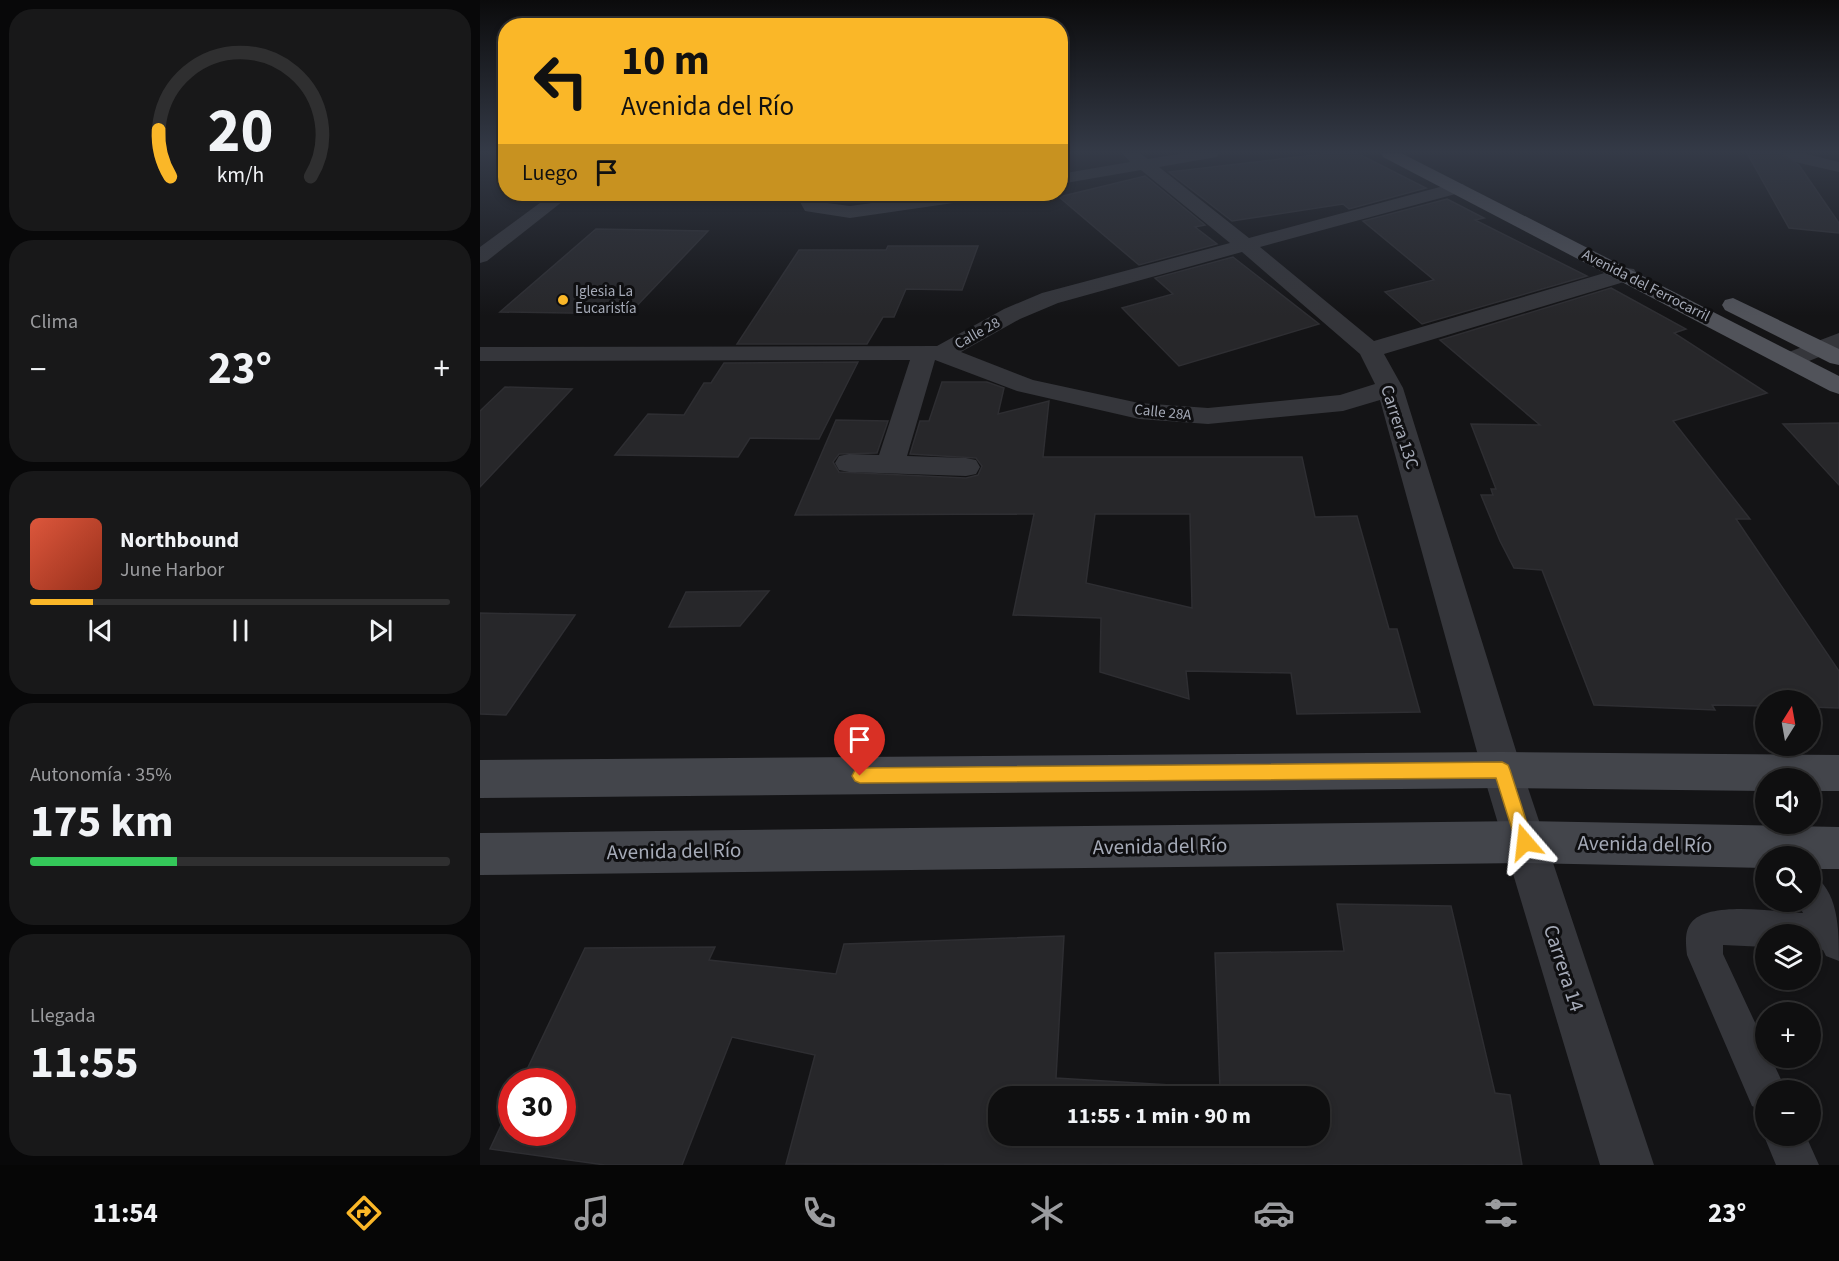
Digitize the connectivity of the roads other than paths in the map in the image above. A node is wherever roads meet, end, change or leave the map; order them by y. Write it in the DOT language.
graph roads {
  1 [pos="545,207"];
  2 [pos="815,207"];
  3 [pos="881,207"];
  4 [pos="1198,207"];
  5 [pos="1385,207"];
  6 [pos="1495,207"];
  7 [pos="1537,207"];
  8 [pos="1544,211"];
  9 [pos="1245,245"];
  10 [pos="480,257"];
  11 [pos="1626,274"];
  12 [pos="1713,295"];
  13 [pos="1832,349"];
  14 [pos="1370,350"];
  15 [pos="934,353"];
  16 [pos="480,354"];
  17 [pos="1790,360"];
  18 [pos="1839,386"];
  19 [pos="1390,388"];
  20 [pos="849,463"];
  21 [pos="890,464"];
  22 [pos="966,467"];
  23 [pos="1502,770"];
  24 [pos="1839,773"];
  25 [pos="480,779"];
  26 [pos="1525,842"];
  27 [pos="1839,848"];
  28 [pos="1821,849"];
  29 [pos="1755,851"];
  30 [pos="480,854"];
  31 [pos="1821,909"];
  32 [pos="1837,936"];
  33 [pos="1761,1080"];
  34 [pos="1789,1146"];
  35 [pos="1627,1165"];
  36 [pos="1798,1165"];
  1 -- 10 [label="street"];
  2 -- 3 [label="street"];
  4 -- 9 [label="street, Carrera 13C"];
  5 -- 9 [label="street, Calle 28"];
  6 -- 11 [label="main road, Avenida del Ferrocarril"];
  7 -- 8 [label="main road"];
  9 -- 14 [label="street, Carrera 13C"];
  9 -- 15 [label="street, Calle 28"];
  11 -- 14 [label="street"];
  11 -- 17 [label="main road, Avenida del Ferrocarril"];
  12 -- 13 [label="main road, Avenida del Ferrocarril"];
  13 -- 17 [label="street"];
  14 -- 19 [label="street, Carrera 13C"];
  15 -- 16 [label="street, Calle 28"];
  15 -- 19 [label="street, Calle 28A"];
  15 -- 21 [label="street"];
  17 -- 18 [label="main road, Avenida del Ferrocarril"];
  19 -- 23 [label="street, Carrera 13C"];
  20 -- 21 [label="street"];
  21 -- 22 [label="street"];
  23 -- 24 [label="main road"];
  23 -- 25 [label="main road"];
  23 -- 26 [label="street, Carrera 14"];
  26 -- 29 [label="main road, Avenida del Río"];
  26 -- 30 [label="main road, Avenida del Río"];
  26 -- 35 [label="street, Carrera 14"];
  27 -- 28 [label="main road, Avenida del Río"];
  31 -- 32 [label="lane"];
  32 -- 33 [label="lane"];
  34 -- 36 [label="lane"];
}
